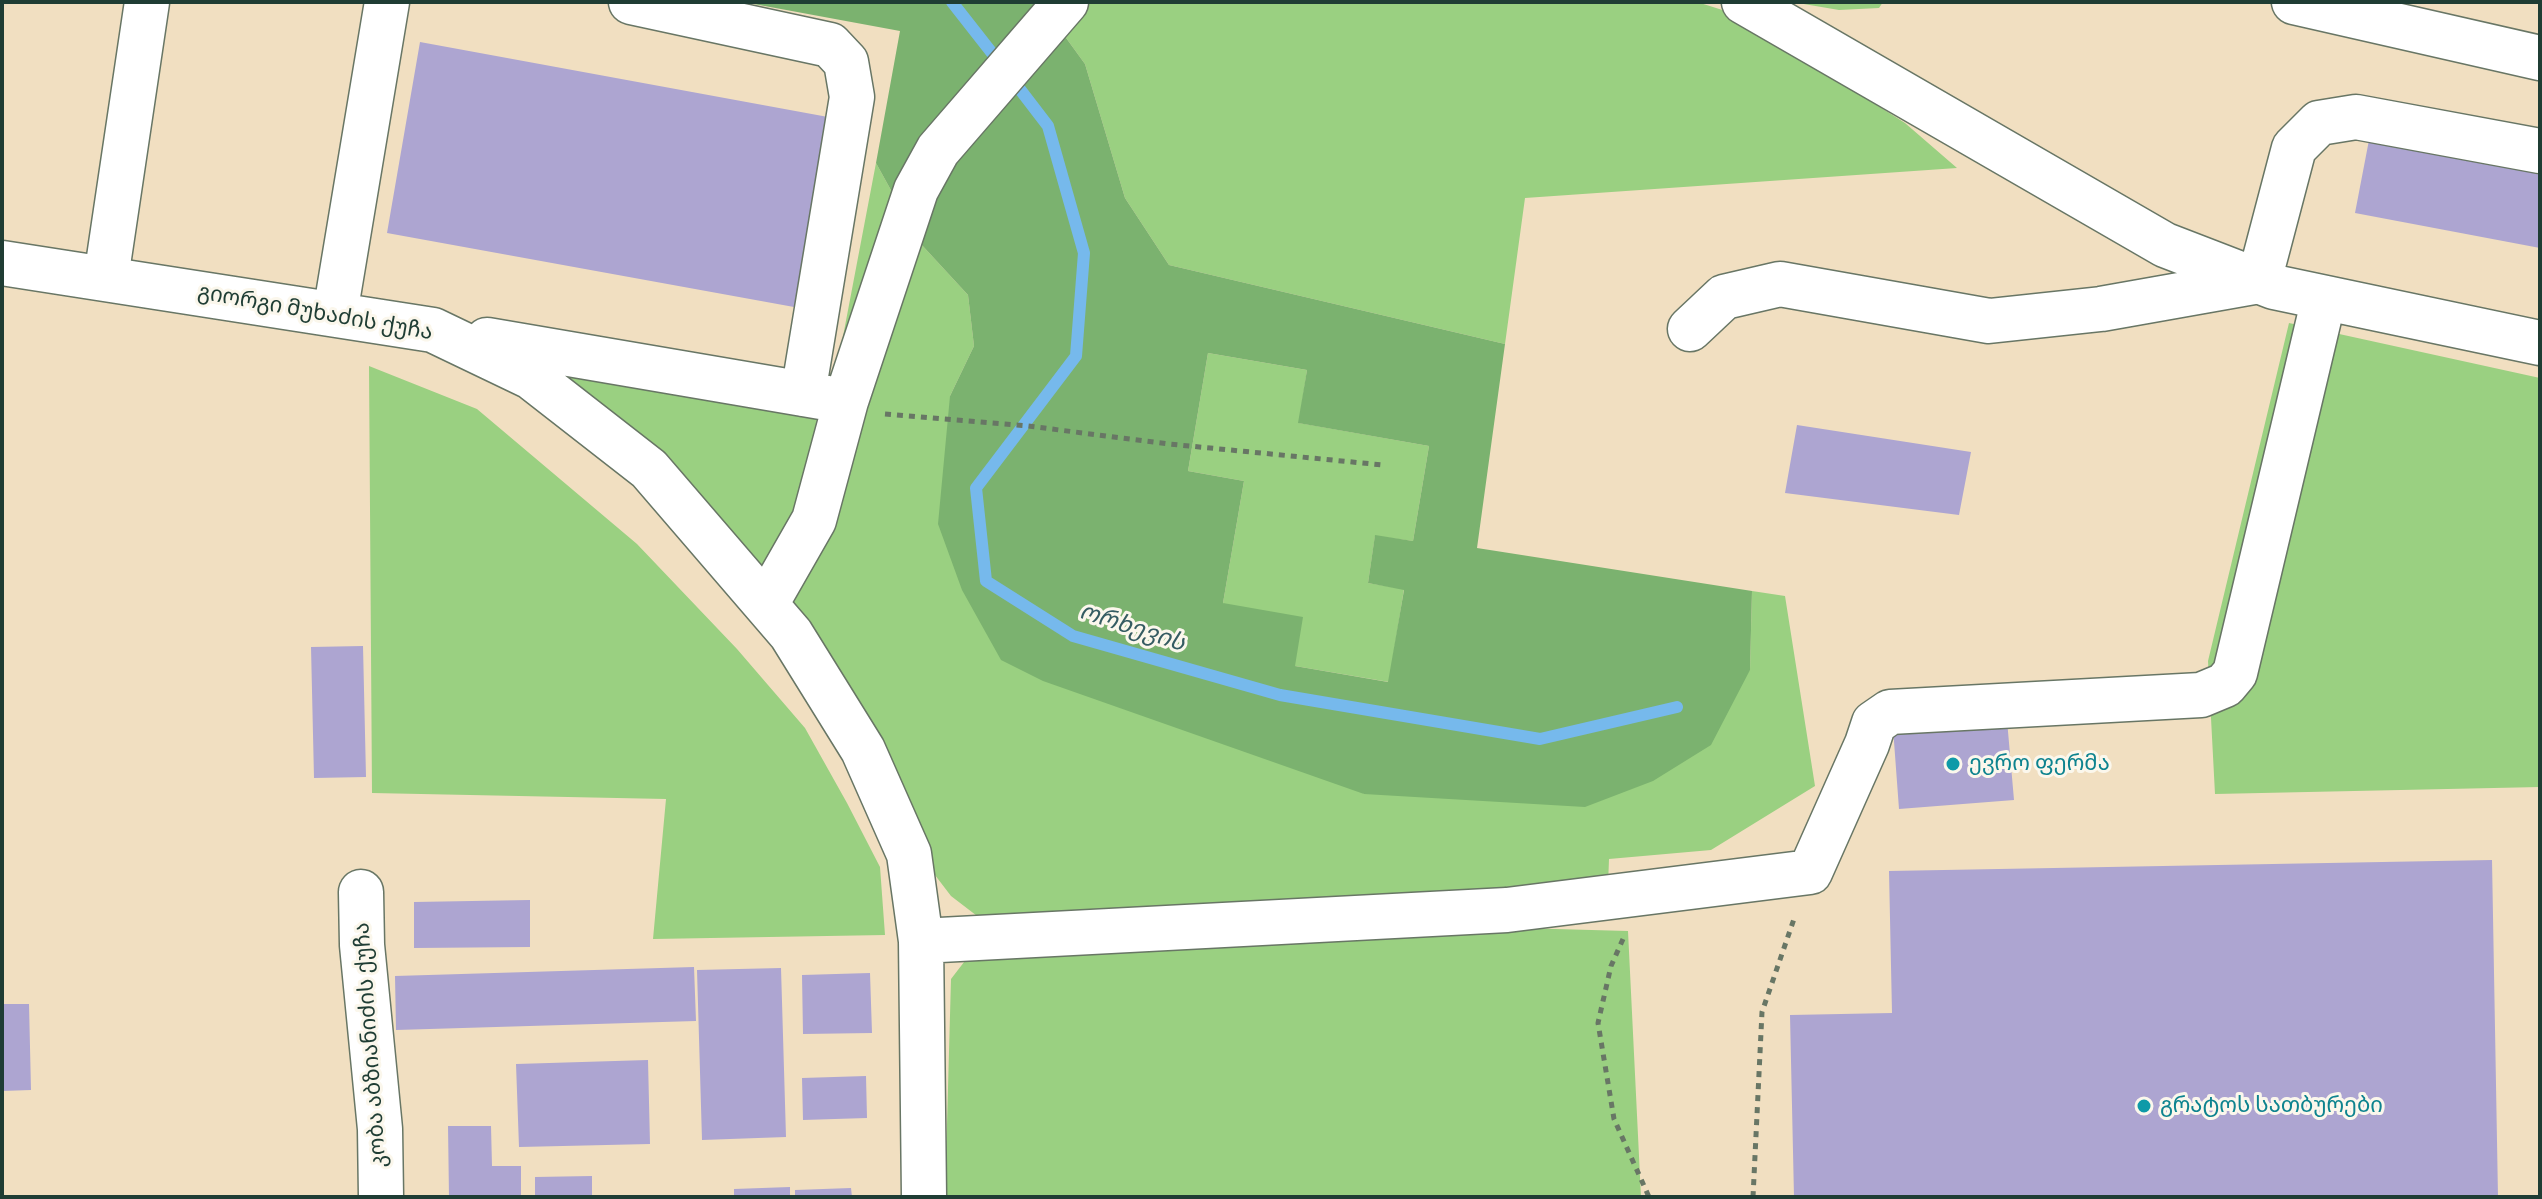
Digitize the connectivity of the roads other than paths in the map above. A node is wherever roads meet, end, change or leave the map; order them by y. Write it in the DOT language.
graph roads {
  1 [pos="147,2"];
  2 [pos="387,2"];
  3 [pos="631,2"];
  4 [pos="1066,2"];
  5 [pos="1744,2"];
  6 [pos="2294,2"];
  7 [pos="2540,58"];
  8 [pos="2540,151"];
  9 [pos="2,263"];
  10 [pos="106,278"];
  11 [pos="2259,281"];
  12 [pos="2324,298"];
  13 [pos="335,314"];
  14 [pos="1690,329"];
  15 [pos="433,330"];
  16 [pos="2540,343"];
  17 [pos="803,394"];
  18 [pos="846,401"];
  19 [pos="766,604"];
  20 [pos="361,892"];
  21 [pos="921,941"];
  22 [pos="381,1197"];
  23 [pos="924,1197"];
  1 -- 10 [label="street"];
  2 -- 13 [label="street"];
  3 -- 17 [label="street"];
  4 -- 18 [label="street"];
  5 -- 11 [label="street"];
  6 -- 7 [label="street"];
  8 -- 11 [label="street"];
  9 -- 10 [label="street, გიორგი მუხაძის ქუჩა"];
  10 -- 13 [label="street, გიორგი მუხაძის ქუჩა"];
  11 -- 12 [label="street"];
  11 -- 14 [label="street"];
  12 -- 16 [label="street"];
  12 -- 21 [label="street"];
  13 -- 15 [label="street, გიორგი მუხაძის ქუჩა"];
  15 -- 17 [label="street"];
  15 -- 19 [label="street, გიორგი მუხაძის ქუჩა"];
  17 -- 18 [label="street"];
  18 -- 19 [label="street"];
  19 -- 21 [label="street, გიორგი მუხაძის ქუჩა"];
  20 -- 22 [label="street, კობა აბზიანიძის ქუჩა"];
  21 -- 23 [label="street, გიორგი მუხაძის ქუჩა"];
}
